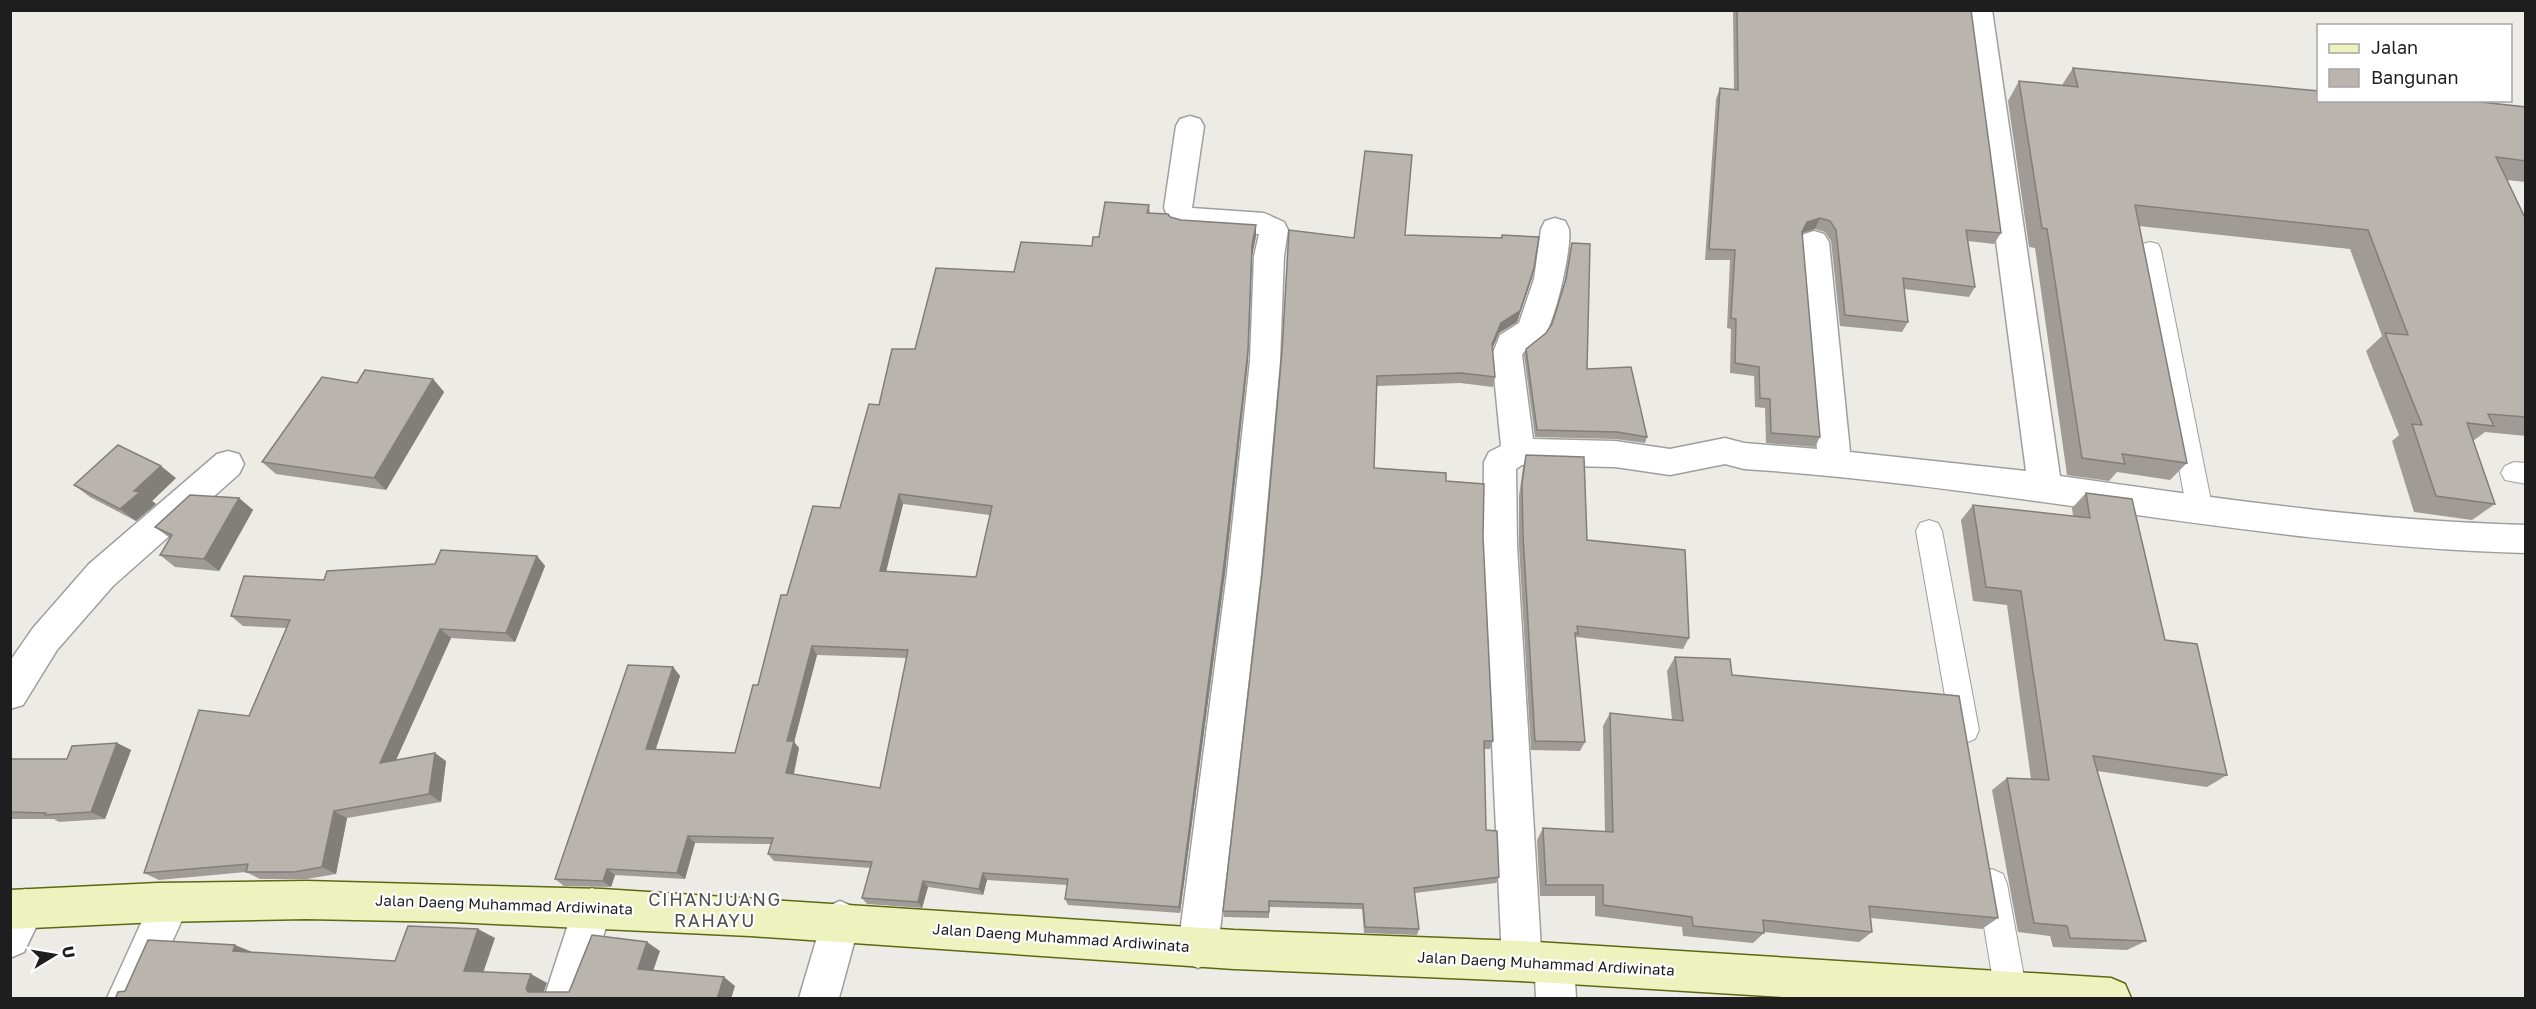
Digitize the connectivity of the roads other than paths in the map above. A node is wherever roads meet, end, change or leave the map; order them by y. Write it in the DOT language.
graph roads {
  1 [pos="1979,10"];
  2 [pos="1190,126"];
  3 [pos="1555,230"];
  4 [pos="1814,243"];
  5 [pos="2150,250"];
  6 [pos="1518,452"];
  7 [pos="228,464"];
  8 [pos="1835,464"];
  9 [pos="2045,488"];
  10 [pos="2200,511"];
  11 [pos="1929,531"];
  12 [pos="2526,539"];
  13 [pos="10,693"];
  14 [pos="1968,750"];
  15 [pos="1987,854"];
  16 [pos="171,902"];
  17 [pos="592,908"];
  18 [pos="15,919"];
  19 [pos="840,921"];
  20 [pos="1198,948"];
  21 [pos="1544,974"];
  22 [pos="2011,993"];
  23 [pos="127,999"];
  24 [pos="564,999"];
  25 [pos="819,999"];
  26 [pos="2111,999"];
  1 -- 9 [label="street"];
  2 -- 20 [label="street"];
  3 -- 6 [label="street"];
  4 -- 8 [label="street"];
  5 -- 10 [label="lane"];
  6 -- 8 [label="street"];
  6 -- 21 [label="street"];
  7 -- 13 [label="street"];
  8 -- 9 [label="street"];
  9 -- 10 [label="street"];
  10 -- 12 [label="street"];
  11 -- 14 [label="lane"];
  15 -- 22 [label="lane"];
  16 -- 17 [label="main road, Jalan Daeng Muhammad Ardiwinata"];
  16 -- 18 [label="main road, Jalan Daeng Muhammad Ardiwinata"];
  16 -- 23 [label="street"];
  17 -- 19 [label="main road, Jalan Daeng Muhammad Ardiwinata"];
  17 -- 24 [label="street"];
  19 -- 20 [label="main road, Jalan Daeng Muhammad Ardiwinata"];
  19 -- 25 [label="street"];
  20 -- 21 [label="main road, Jalan Daeng Muhammad Ardiwinata"];
  21 -- 22 [label="main road, Jalan Daeng Muhammad Ardiwinata"];
  22 -- 26 [label="main road, Jalan Daeng Muhammad Ardiwinata"];
}
